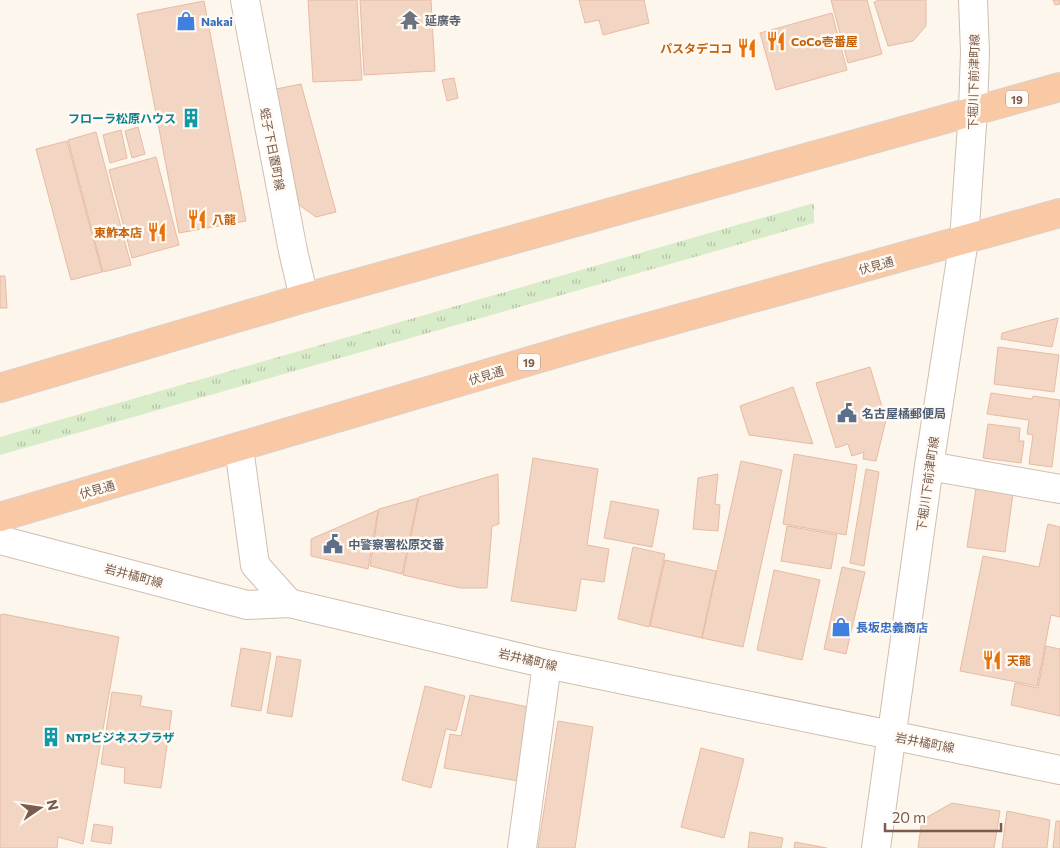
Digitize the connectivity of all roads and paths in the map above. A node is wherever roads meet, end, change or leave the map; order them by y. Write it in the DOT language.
graph roads {
  1 [pos="245,0"];
  2 [pos="973,0"];
  3 [pos="1060,87"];
  4 [pos="973,110"];
  5 [pos="1060,213"];
  6 [pos="964,240"];
  7 [pos="304,298"];
  8 [pos="0,388"];
  9 [pos="239,448"];
  10 [pos="929,466"];
  11 [pos="1060,488"];
  12 [pos="0,517"];
  13 [pos="0,540"];
  14 [pos="289,603"];
  15 [pos="548,664"];
  16 [pos="892,736"];
  17 [pos="1060,770"];
  18 [pos="522,848"];
  19 [pos="876,848"];
  1 -- 7 [label="street, 蛭子下日置町線"];
  2 -- 4 [label="street, 下堀川下前津町線"];
  3 -- 4 [label="highway, 19"];
  4 -- 6 [label="street, 下堀川下前津町線"];
  4 -- 7 [label="highway, 19"];
  5 -- 6 [label="highway, 伏見通 / 19"];
  6 -- 9 [label="highway, 伏見通 / 19"];
  6 -- 10 [label="street, 下堀川下前津町線"];
  7 -- 8 [label="highway, 19"];
  9 -- 12 [label="highway, 伏見通 / 19"];
  9 -- 14 [label="street"];
  10 -- 11 [label="street"];
  10 -- 16 [label="street, 下堀川下前津町線"];
  13 -- 14 [label="street, 岩井橘町線"];
  14 -- 15 [label="street, 岩井橘町線"];
  15 -- 16 [label="street, 岩井橘町線"];
  15 -- 18 [label="street"];
  16 -- 17 [label="street, 岩井橘町線"];
  16 -- 19 [label="street, 下堀川下前津町線"];
}
